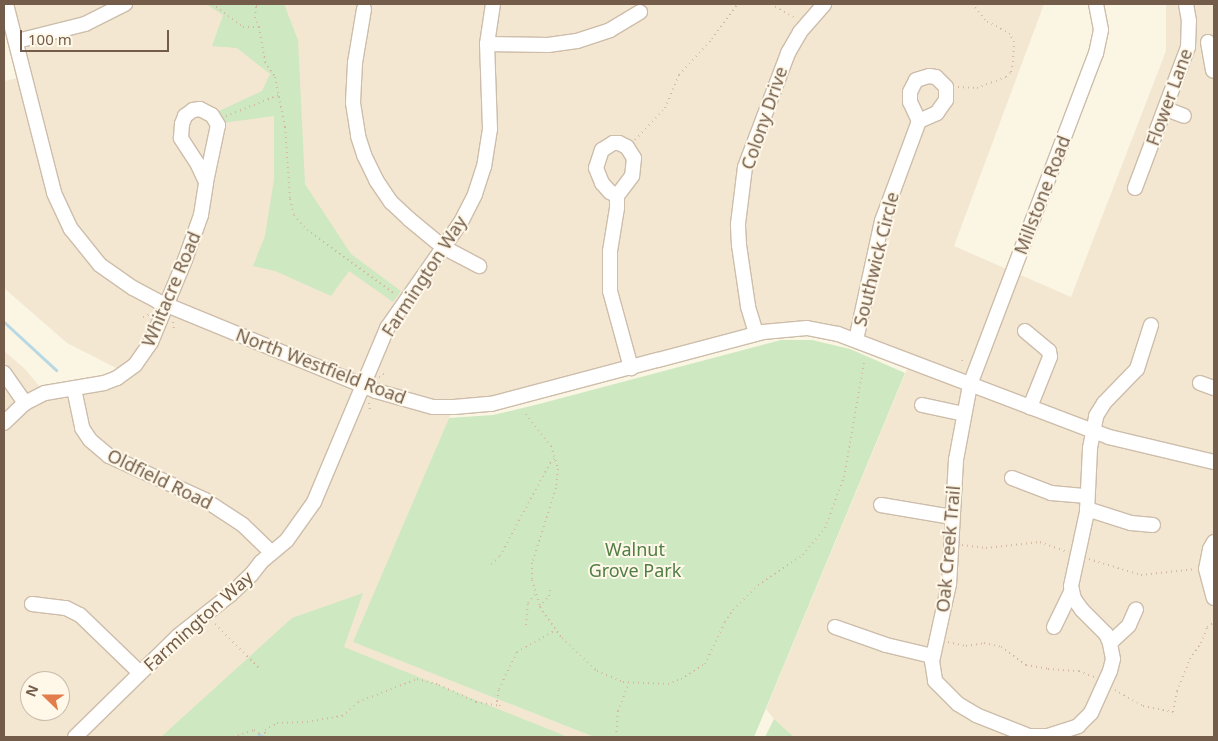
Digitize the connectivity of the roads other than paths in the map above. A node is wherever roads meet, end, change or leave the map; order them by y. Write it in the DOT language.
graph roads {
  1 [pos="6,4"];
  2 [pos="125,4"];
  3 [pos="493,4"];
  4 [pos="824,4"];
  5 [pos="1096,4"];
  6 [pos="1186,4"];
  7 [pos="363,6"];
  8 [pos="644,6"];
  9 [pos="12,37"];
  10 [pos="1211,42"];
  11 [pos="487,44"];
  12 [pos="1188,47"];
  13 [pos="1214,71"];
  14 [pos="1166,109"];
  15 [pos="1184,116"];
  16 [pos="919,121"];
  17 [pos="206,182"];
  18 [pos="1135,188"];
  19 [pos="617,196"];
  20 [pos="443,247"];
  21 [pos="479,266"];
  22 [pos="166,305"];
  23 [pos="1151,325"];
  24 [pos="1025,331"];
  25 [pos="756,333"];
  26 [pos="856,340"];
  27 [pos="631,368"];
  28 [pos="4,373"];
  29 [pos="1200,383"];
  30 [pos="970,385"];
  31 [pos="363,386"];
  32 [pos="1214,388"];
  33 [pos="74,389"];
  34 [pos="26,403"];
  35 [pos="922,405"];
  36 [pos="1030,407"];
  37 [pos="964,414"];
  38 [pos="4,423"];
  39 [pos="1093,431"];
  40 [pos="1214,462"];
  41 [pos="1012,478"];
  42 [pos="1087,502"];
  43 [pos="881,505"];
  44 [pos="952,517"];
  45 [pos="1153,525"];
  46 [pos="1214,542"];
  47 [pos="272,553"];
  48 [pos="1072,590"];
  49 [pos="1214,598"];
  50 [pos="32,604"];
  51 [pos="1136,609"];
  52 [pos="835,627"];
  53 [pos="1054,627"];
  54 [pos="1110,643"];
  55 [pos="932,656"];
  56 [pos="140,673"];
  57 [pos="75,737"];
  1 -- 9 [label="street, North Westfield Road"];
  2 -- 9 [label="street"];
  3 -- 11 [label="street, Farmington Way"];
  4 -- 25 [label="street, Colony Drive"];
  5 -- 30 [label="street, Millstone Road"];
  6 -- 12 [label="street, Flower Lane"];
  7 -- 20 [label="street"];
  8 -- 11 [label="street"];
  9 -- 22 [label="street, North Westfield Road"];
  10 -- 12 [label="street"];
  10 -- 13 [label="street"];
  11 -- 20 [label="street, Farmington Way"];
  12 -- 14 [label="street, Flower Lane"];
  14 -- 15 [label="street"];
  14 -- 18 [label="street, Flower Lane"];
  16 -- 16 [label="street"];
  16 -- 26 [label="street, Southwick Circle"];
  17 -- 17 [label="street, Whitacre Road"];
  17 -- 22 [label="street, Whitacre Road"];
  19 -- 19 [label="street"];
  19 -- 27 [label="street"];
  20 -- 21 [label="street"];
  20 -- 31 [label="street, Farmington Way"];
  22 -- 31 [label="street, North Westfield Road"];
  22 -- 33 [label="street, Whitacre Road"];
  23 -- 39 [label="street"];
  24 -- 36 [label="street"];
  25 -- 26 [label="street, North Westfield Road"];
  25 -- 27 [label="street, North Westfield Road"];
  26 -- 30 [label="street, North Westfield Road"];
  27 -- 31 [label="street, North Westfield Road"];
  28 -- 34 [label="street"];
  29 -- 32 [label="street"];
  30 -- 36 [label="street, North Westfield Road"];
  30 -- 37 [label="street, Oak Creek Trail"];
  31 -- 47 [label="street, Farmington Way"];
  33 -- 34 [label="street, Whitacre Road"];
  33 -- 47 [label="street, Oldfield Road"];
  34 -- 38 [label="street, Whitacre Road"];
  35 -- 37 [label="street"];
  36 -- 39 [label="street, North Westfield Road"];
  37 -- 44 [label="street, Oak Creek Trail"];
  39 -- 40 [label="street, North Westfield Road"];
  39 -- 42 [label="street"];
  41 -- 42 [label="street"];
  42 -- 45 [label="street"];
  42 -- 48 [label="street"];
  43 -- 44 [label="street"];
  44 -- 55 [label="street, Oak Creek Trail"];
  46 -- 49 [label="street"];
  47 -- 56 [label="street, Farmington Way"];
  48 -- 53 [label="street"];
  48 -- 54 [label="street"];
  50 -- 56 [label="street"];
  51 -- 54 [label="street"];
  52 -- 55 [label="street"];
  54 -- 55 [label="street, Oak Creek Trail"];
  56 -- 57 [label="street, Farmington Way"];
}
